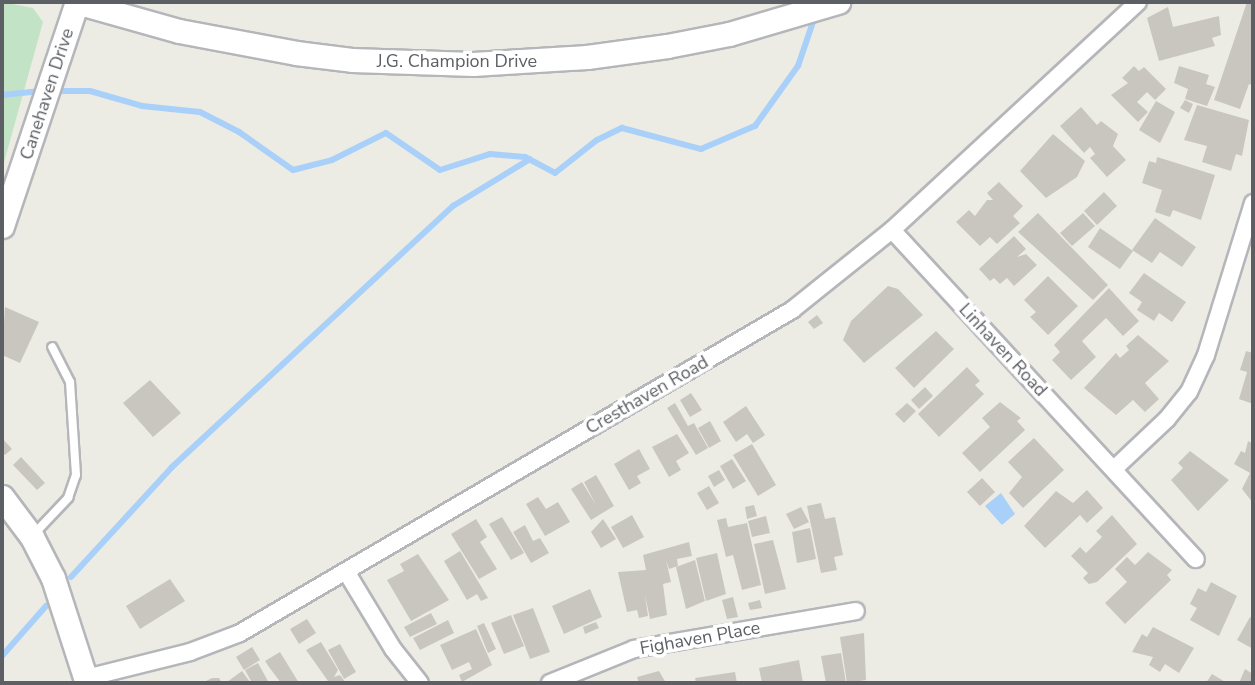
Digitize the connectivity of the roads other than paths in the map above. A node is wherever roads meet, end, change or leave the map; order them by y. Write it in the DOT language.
graph roads {
  1 [pos="77,2"];
  2 [pos="1138,2"];
  3 [pos="832,4"];
  4 [pos="1253,202"];
  5 [pos="2,226"];
  6 [pos="892,230"];
  7 [pos="52,347"];
  8 [pos="1114,469"];
  9 [pos="2,497"];
  10 [pos="32,537"];
  11 [pos="1196,559"];
  12 [pos="347,573"];
  13 [pos="856,611"];
  14 [pos="86,680"];
  15 [pos="420,683"];
  16 [pos="550,683"];
  1 -- 3 [label="main road, J.G. Champion Drive"];
  1 -- 5 [label="main road, Canehaven Drive"];
  2 -- 6 [label="street, Cresthaven Road"];
  4 -- 8 [label="street"];
  6 -- 8 [label="street, Linhaven Road"];
  6 -- 12 [label="street, Cresthaven Road"];
  7 -- 10 [label="lane"];
  8 -- 11 [label="street, Linhaven Road"];
  9 -- 10 [label="main road"];
  10 -- 14 [label="main road"];
  12 -- 14 [label="street, Cresthaven Road"];
  12 -- 15 [label="street"];
  13 -- 16 [label="street, Fighaven Place"];
}
